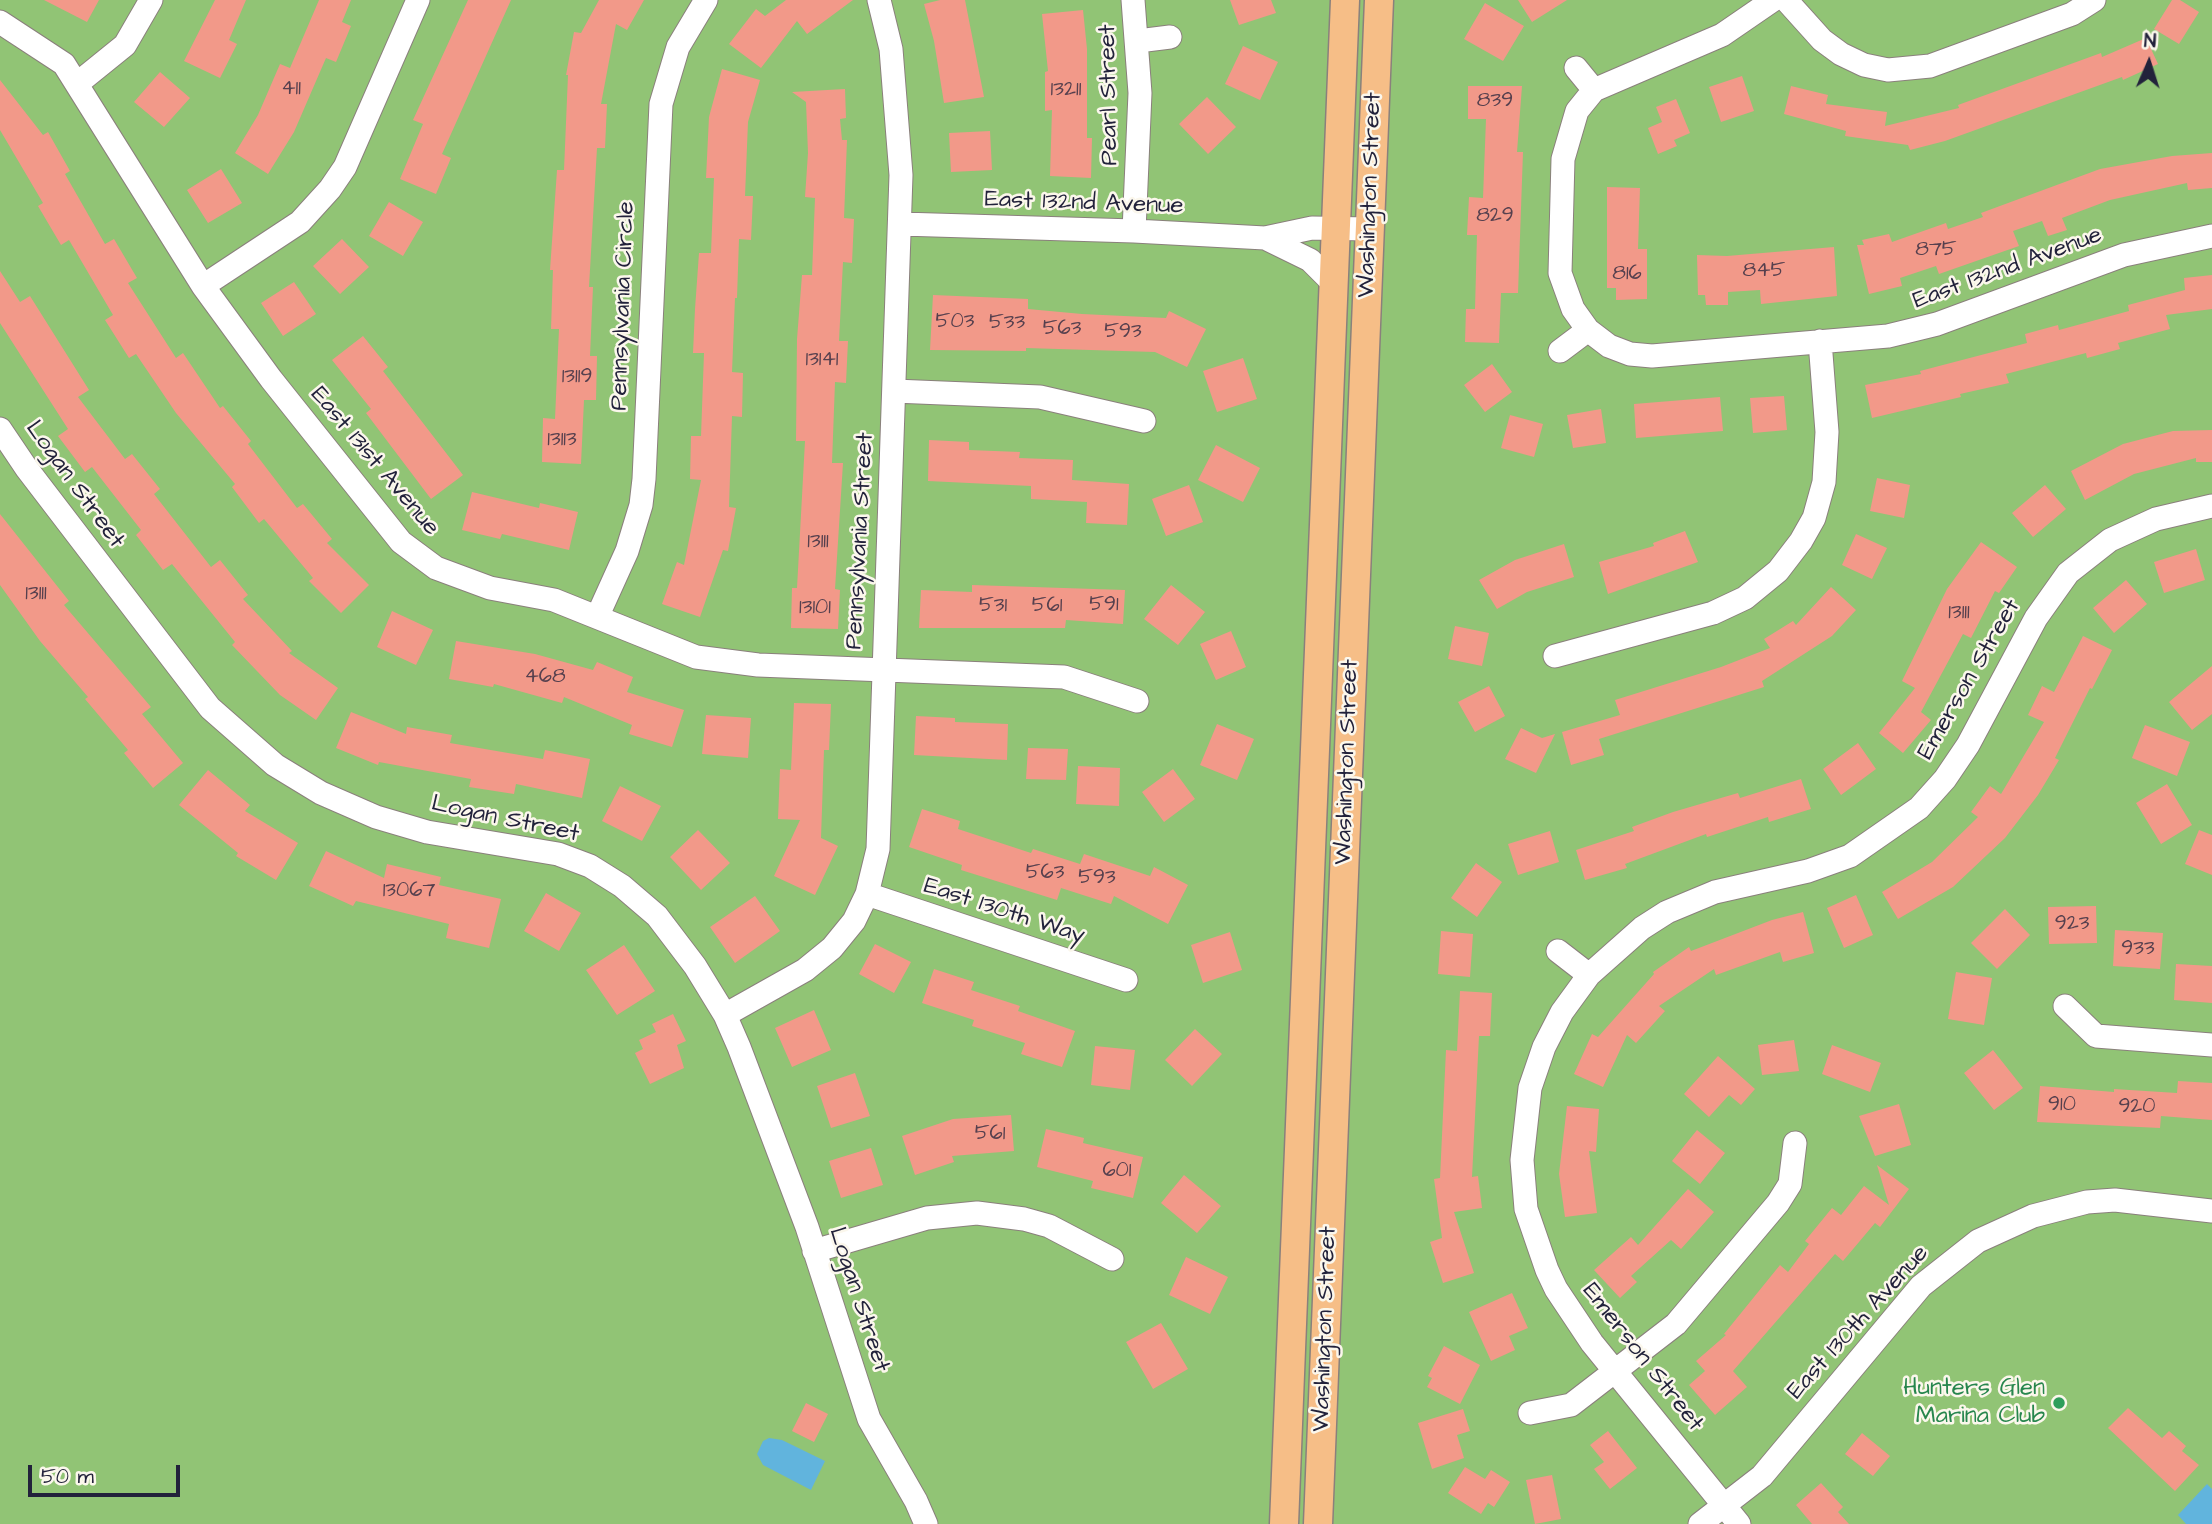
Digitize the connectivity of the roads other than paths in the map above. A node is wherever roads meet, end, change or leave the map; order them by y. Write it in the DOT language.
graph roads {
  1 [pos="150,0"];
  2 [pos="418,0"];
  3 [pos="706,0"];
  4 [pos="879,0"];
  5 [pos="1133,0"];
  6 [pos="1345,0"];
  7 [pos="1379,0"];
  8 [pos="1773,0"];
  9 [pos="1786,0"];
  10 [pos="2094,0"];
  11 [pos="0,22"];
  12 [pos="1170,37"];
  13 [pos="1138,41"];
  14 [pos="1576,68"];
  15 [pos="78,83"];
  16 [pos="1594,90"];
  17 [pos="901,224"];
  18 [pos="1336,228"];
  19 [pos="1370,229"];
  20 [pos="1134,230"];
  21 [pos="2212,236"];
  22 [pos="1265,238"];
  23 [pos="1334,285"];
  24 [pos="203,286"];
  25 [pos="1588,330"];
  26 [pos="1820,341"];
  27 [pos="1560,351"];
  28 [pos="894,391"];
  29 [pos="1144,421"];
  30 [pos="0,429"];
  31 [pos="2212,506"];
  32 [pos="598,615"];
  33 [pos="1555,656"];
  34 [pos="881,669"];
  35 [pos="1137,701"];
  36 [pos="867,894"];
  37 [pos="1558,951"];
  38 [pos="1589,975"];
  39 [pos="1126,980"];
  40 [pos="2065,1006"];
  41 [pos="725,1015"];
  42 [pos="2212,1045"];
  43 [pos="1795,1143"];
  44 [pos="2212,1211"];
  45 [pos="814,1251"];
  46 [pos="1112,1259"];
  47 [pos="1617,1372"];
  48 [pos="1530,1413"];
  49 [pos="1732,1515"];
  50 [pos="926,1524"];
  51 [pos="1284,1524"];
  52 [pos="1318,1524"];
  53 [pos="1700,1524"];
  1 -- 15 [label="street"];
  2 -- 24 [label="street"];
  3 -- 32 [label="street, Pennsylvania Circle"];
  4 -- 17 [label="street, Pennsylvania Street"];
  5 -- 13 [label="street, Pearl Street"];
  6 -- 18 [label="main road, Washington Street"];
  7 -- 19 [label="main road, Washington Street"];
  8 -- 16 [label="street"];
  9 -- 10 [label="street"];
  11 -- 15 [label="street, East 131st Avenue"];
  12 -- 13 [label="street"];
  13 -- 20 [label="street, Pearl Street"];
  14 -- 16 [label="street"];
  15 -- 24 [label="street, East 131st Avenue"];
  16 -- 25 [label="street"];
  17 -- 20 [label="street, East 132nd Avenue"];
  17 -- 28 [label="street, Pennsylvania Street"];
  18 -- 19 [label="street, East 132nd Avenue"];
  18 -- 22 [label="street, East 132nd Avenue"];
  18 -- 23 [label="main road, Washington Street"];
  19 -- 52 [label="main road, Washington Street"];
  20 -- 22 [label="street, East 132nd Avenue"];
  21 -- 26 [label="street, East 132nd Avenue"];
  22 -- 23 [label="street, East 132nd Avenue"];
  23 -- 51 [label="main road, Washington Street"];
  24 -- 32 [label="street, East 131st Avenue"];
  25 -- 26 [label="street, East 132nd Avenue"];
  25 -- 27 [label="street"];
  26 -- 33 [label="street"];
  28 -- 29 [label="street"];
  28 -- 34 [label="street, Pennsylvania Street"];
  30 -- 41 [label="street, Logan Street"];
  31 -- 38 [label="street, Emerson Street"];
  32 -- 34 [label="street, East 131st Avenue"];
  34 -- 35 [label="street, East 131st Avenue"];
  34 -- 36 [label="street, Pennsylvania Street"];
  36 -- 39 [label="street, East 130th Way"];
  36 -- 41 [label="street, Pennsylvania Street"];
  37 -- 38 [label="street"];
  38 -- 47 [label="street, Emerson Street"];
  40 -- 42 [label="street"];
  41 -- 45 [label="street, Logan Street"];
  43 -- 47 [label="street"];
  44 -- 49 [label="street, East 130th Avenue"];
  45 -- 46 [label="street"];
  45 -- 50 [label="street, Logan Street"];
  47 -- 48 [label="street"];
  47 -- 49 [label="street, Emerson Street"];
  49 -- 53 [label="street, East 130th Avenue"];
}
